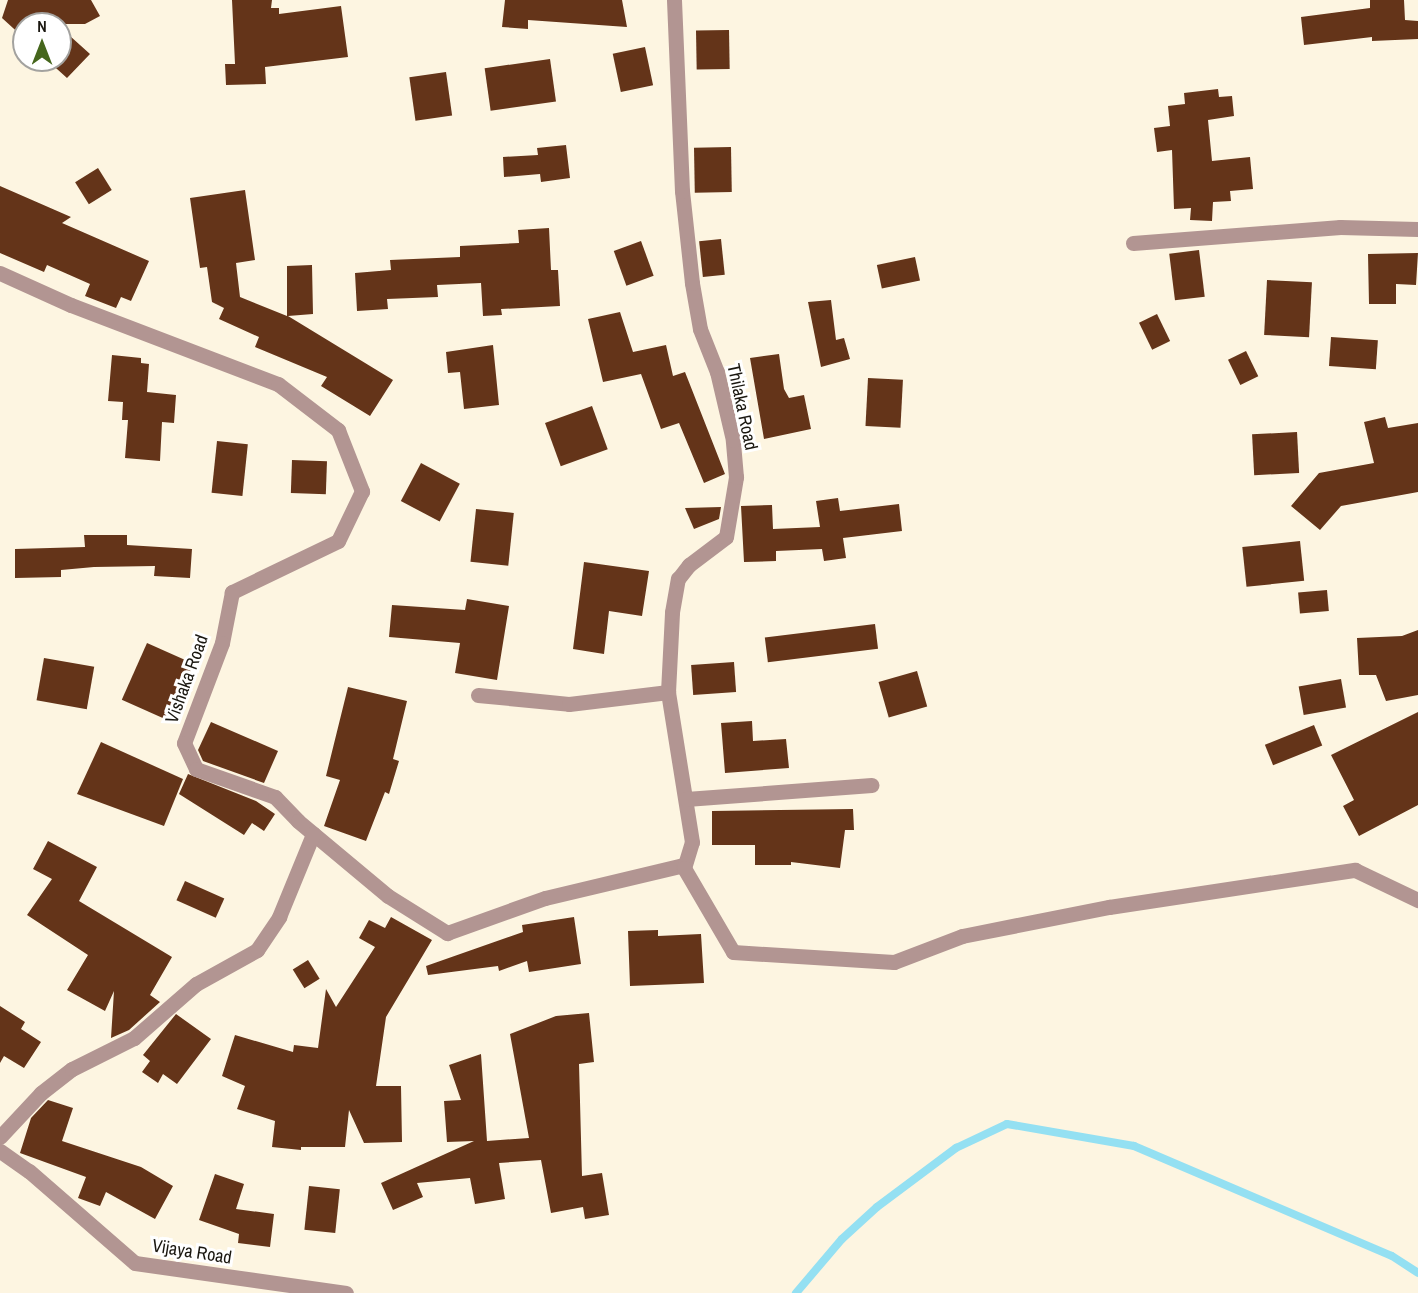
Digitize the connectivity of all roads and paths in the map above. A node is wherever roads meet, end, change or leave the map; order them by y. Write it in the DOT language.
graph roads {
  1 [pos="674,0"];
  2 [pos="1418,229"];
  3 [pos="1133,243"];
  4 [pos="0,273"];
  5 [pos="668,692"];
  6 [pos="478,695"];
  7 [pos="871,785"];
  8 [pos="686,799"];
  9 [pos="313,834"];
  10 [pos="683,866"];
  11 [pos="1418,900"];
  12 [pos="0,1137"];
  13 [pos="0,1151"];
  14 [pos="346,1293"];
  1 -- 5 [label="street, Thilaka Road"];
  2 -- 3 [label="street"];
  4 -- 9 [label="street, Vishaka Road"];
  5 -- 6 [label="street"];
  5 -- 8 [label="street, Thilaka Road"];
  7 -- 8 [label="street"];
  8 -- 10 [label="street, Thilaka Road"];
  9 -- 10 [label="street, Vishaka Road"];
  9 -- 12 [label="street"];
  10 -- 11 [label="street"];
  13 -- 14 [label="street, Vijaya Road"];
}
